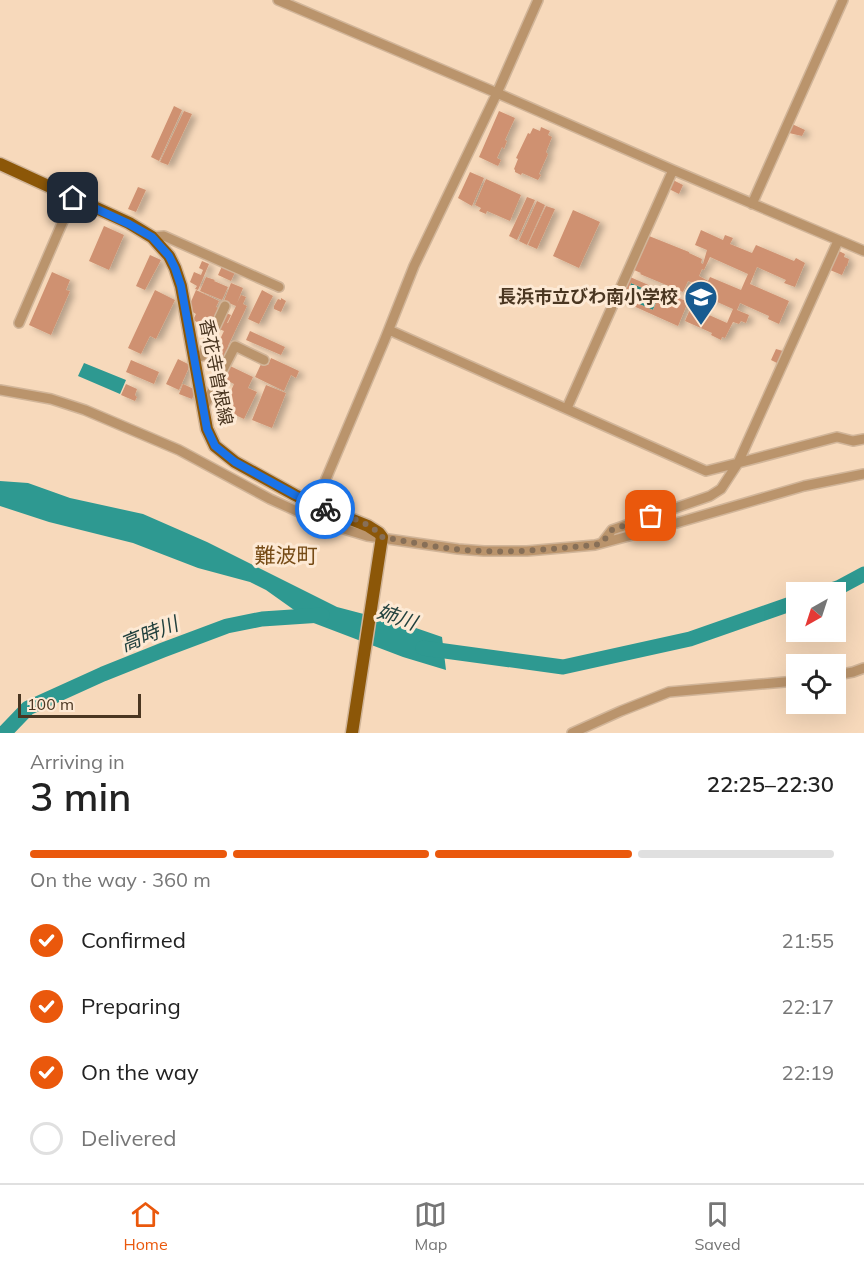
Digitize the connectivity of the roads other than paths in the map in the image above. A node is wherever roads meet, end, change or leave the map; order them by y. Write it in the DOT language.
graph roads {
  1 [pos="278,0"];
  2 [pos="538,0"];
  3 [pos="843,0"];
  4 [pos="497,93"];
  5 [pos="0,164"];
  6 [pos="673,170"];
  7 [pos="73,198"];
  8 [pos="753,204"];
  9 [pos="152,237"];
  10 [pos="838,241"];
  11 [pos="864,251"];
  12 [pos="279,287"];
  13 [pos="225,306"];
  14 [pos="19,323"];
  15 [pos="389,330"];
  16 [pos="194,359"];
  17 [pos="264,360"];
  18 [pos="0,390"];
  19 [pos="567,408"];
  20 [pos="203,409"];
  21 [pos="864,438"];
  22 [pos="738,463"];
  23 [pos="864,467"];
  24 [pos="859,474"];
  25 [pos="315,505"];
  26 [pos="381,543"];
  27 [pos="602,543"];
  28 [pos="864,668"];
  29 [pos="853,672"];
  30 [pos="846,673"];
  31 [pos="864,674"];
  32 [pos="786,682"];
  33 [pos="352,733"];
  34 [pos="572,733"];
  1 -- 4 [label="street"];
  2 -- 4 [label="street"];
  3 -- 8 [label="street"];
  4 -- 6 [label="street"];
  4 -- 15 [label="street"];
  5 -- 7 [label="main road, 香花寺曽根線"];
  6 -- 8 [label="street"];
  6 -- 19 [label="street"];
  7 -- 9 [label="main road, 香花寺曽根線"];
  7 -- 14 [label="street"];
  8 -- 10 [label="street"];
  9 -- 12 [label="street"];
  9 -- 16 [label="main road, 香花寺曽根線"];
  10 -- 11 [label="street"];
  10 -- 22 [label="street"];
  13 -- 16 [label="street"];
  15 -- 19 [label="street"];
  15 -- 25 [label="street"];
  16 -- 20 [label="main road, 香花寺曽根線"];
  17 -- 20 [label="street"];
  18 -- 26 [label="street"];
  19 -- 22 [label="street"];
  20 -- 25 [label="main road, 香花寺曽根線"];
  21 -- 22 [label="street"];
  22 -- 27 [label="street"];
  23 -- 24 [label="street"];
  24 -- 27 [label="street"];
  25 -- 26 [label="main road, 香花寺曽根線"];
  26 -- 27 [label="street"];
  26 -- 33 [label="main road"];
  28 -- 29 [label="street"];
  29 -- 30 [label="street"];
  29 -- 31 [label="street"];
  32 -- 34 [label="street"];
}
